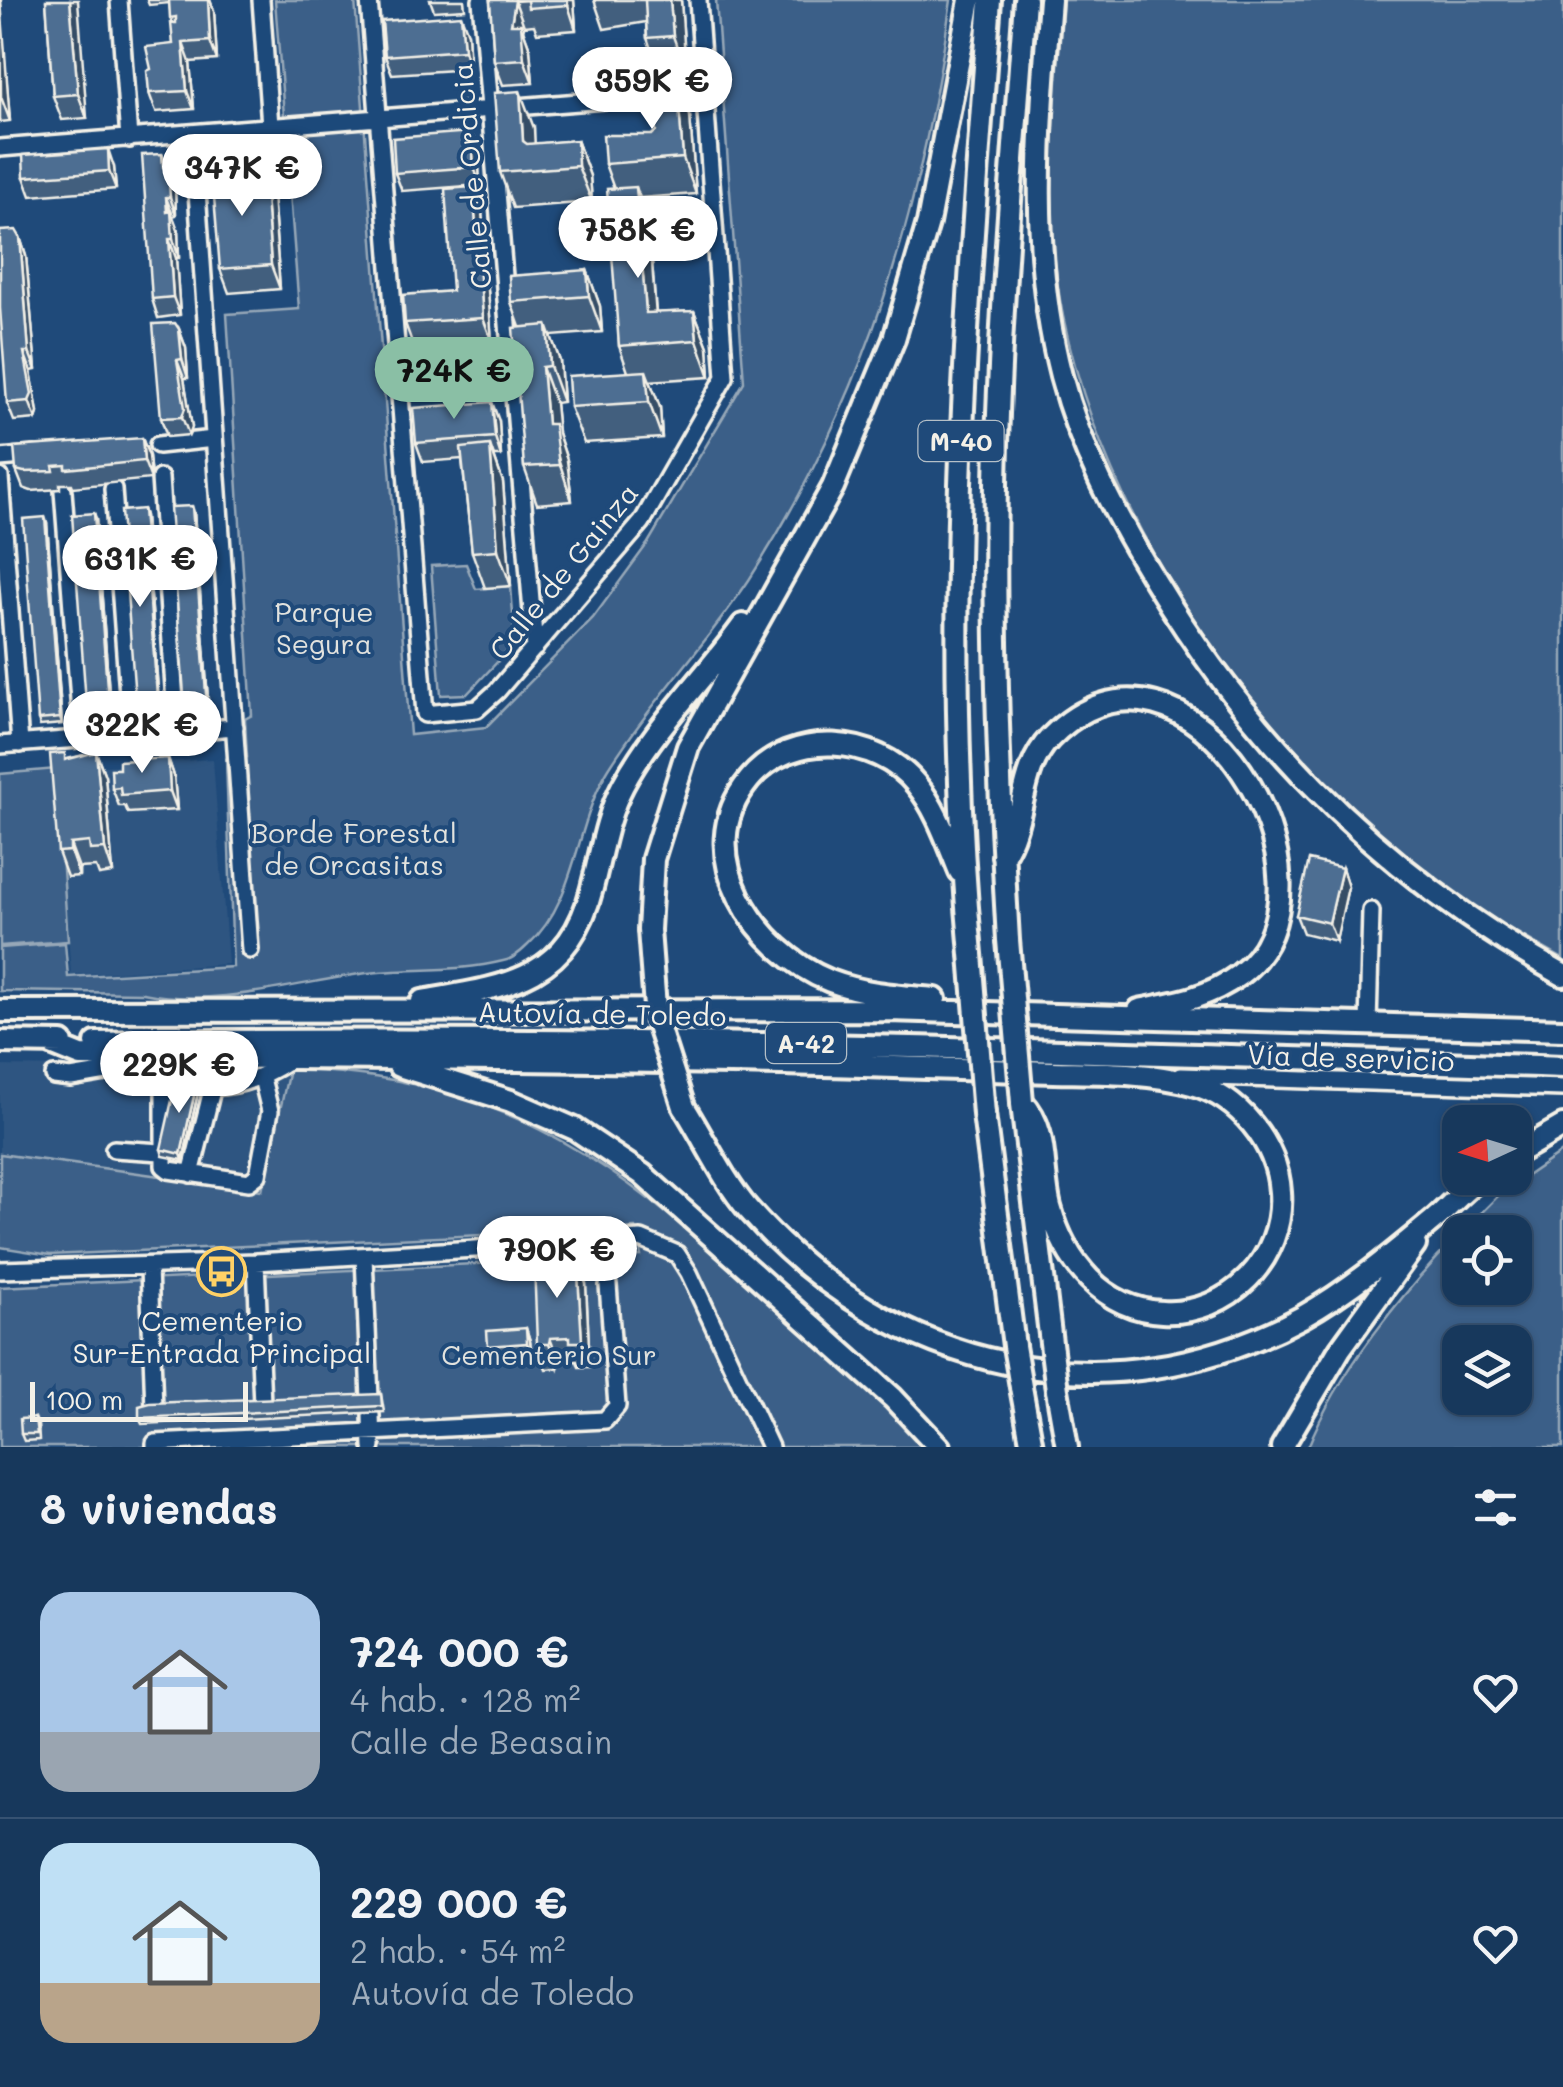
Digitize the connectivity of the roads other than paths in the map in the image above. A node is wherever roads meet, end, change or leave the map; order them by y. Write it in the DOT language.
graph roads {
  1 [pos="119,0"];
  2 [pos="261,0"];
  3 [pos="370,0"];
  4 [pos="481,0"];
  5 [pos="698,0"];
  6 [pos="970,0"];
  7 [pos="990,0"];
  8 [pos="1025,0"];
  9 [pos="1050,0"];
  10 [pos="706,92"];
  11 [pos="490,109"];
  12 [pos="379,118"];
  13 [pos="270,126"];
  14 [pos="193,134"];
  15 [pos="129,139"];
  16 [pos="0,148"];
  17 [pos="214,440"];
  18 [pos="158,445"];
  19 [pos="49,454"];
  20 [pos="0,458"];
  21 [pos="0,477"];
  22 [pos="160,478"];
  23 [pos="112,489"];
  24 [pos="64,491"];
  25 [pos="802,543"];
  26 [pos="3,566"];
  27 [pos="534,648"];
  28 [pos="234,727"];
  29 [pos="177,732"];
  30 [pos="131,735"];
  31 [pos="82,739"];
  32 [pos="20,744"];
  33 [pos="0,745"];
  34 [pos="1003,856"];
  35 [pos="964,882"];
  36 [pos="1370,912"];
  37 [pos="250,950"];
  38 [pos="1563,974"];
  39 [pos="0,1011"];
  40 [pos="351,1012"];
  41 [pos="1066,1014"];
  42 [pos="1112,1016"];
  43 [pos="1368,1025"];
  44 [pos="1563,1030"];
  45 [pos="0,1042"];
  46 [pos="49,1044"];
  47 [pos="81,1056"];
  48 [pos="292,1058"];
  49 [pos="382,1061"];
  50 [pos="139,1067"];
  51 [pos="1563,1067"];
  52 [pos="164,1074"];
  53 [pos="1136,1074"];
  54 [pos="54,1076"];
  55 [pos="262,1078"];
  56 [pos="213,1086"];
  57 [pos="1563,1088"];
  58 [pos="1022,1102"];
  59 [pos="1563,1126"];
  60 [pos="1532,1144"];
  61 [pos="114,1149"];
  62 [pos="161,1152"];
  63 [pos="191,1174"];
  64 [pos="1462,1195"];
  65 [pos="1438,1216"];
  66 [pos="364,1256"];
  67 [pos="0,1261"];
  68 [pos="256,1262"];
  69 [pos="149,1267"];
  70 [pos="0,1270"];
  71 [pos="20,1270"];
  72 [pos="608,1285"];
  73 [pos="372,1440"];
  74 [pos="265,1442"];
  75 [pos="155,1445"];
  76 [pos="770,1447"];
  77 [pos="939,1447"];
  78 [pos="1032,1447"];
  79 [pos="1068,1447"];
  80 [pos="1282,1447"];
  1 -- 15 [label="street"];
  2 -- 13 [label="street"];
  3 -- 12 [label="street"];
  4 -- 11 [label="street, Calle de Ordicia"];
  5 -- 10 [label="street, Calle de Gainza"];
  6 -- 25 [label="highway"];
  7 -- 35 [label="highway, M-40"];
  8 -- 34 [label="highway, M-40"];
  9 -- 38 [label="highway"];
  10 -- 11 [label="street"];
  10 -- 27 [label="street, Calle de Gainza"];
  11 -- 12 [label="street"];
  11 -- 27 [label="street, Calle de Ordicia"];
  12 -- 13 [label="street"];
  12 -- 27 [label="street, Calle de Gainza"];
  13 -- 14 [label="street"];
  14 -- 15 [label="street"];
  14 -- 17 [label="street"];
  15 -- 16 [label="street"];
  17 -- 18 [label="street"];
  17 -- 28 [label="street"];
  19 -- 20 [label="street"];
  21 -- 26 [label="street"];
  22 -- 29 [label="street"];
  23 -- 30 [label="street"];
  24 -- 31 [label="street"];
  25 -- 40 [label="highway"];
  25 -- 65 [label="highway, bridge"];
  26 -- 32 [label="street"];
  28 -- 29 [label="street"];
  28 -- 37 [label="street"];
  29 -- 30 [label="street"];
  30 -- 31 [label="street"];
  31 -- 32 [label="street"];
  32 -- 33 [label="street"];
  34 -- 42 [label="highway"];
  34 -- 58 [label="highway, M-40, bridge"];
  35 -- 41 [label="highway"];
  35 -- 78 [label="highway, M-40, bridge"];
  36 -- 43 [label="street"];
  39 -- 40 [label="highway, Autovía de Toledo / A-42"];
  40 -- 41 [label="highway, Autovía de Toledo / A-42"];
  41 -- 42 [label="highway, Autovía de Toledo / A-42"];
  42 -- 43 [label="highway, Autovía de Toledo / A-42"];
  43 -- 44 [label="highway, Autovía de Toledo / A-42"];
  45 -- 46 [label="highway, Autovía de Toledo / A-42"];
  46 -- 47 [label="highway"];
  46 -- 51 [label="highway, Autovía de Toledo / A-42"];
  47 -- 48 [label="highway"];
  47 -- 50 [label="street"];
  48 -- 49 [label="highway"];
  48 -- 55 [label="street"];
  49 -- 53 [label="highway"];
  49 -- 77 [label="highway"];
  50 -- 52 [label="street"];
  50 -- 54 [label="street"];
  52 -- 56 [label="street"];
  52 -- 62 [label="street"];
  53 -- 57 [label="street, Vía de servicio"];
  53 -- 58 [label="highway"];
  55 -- 56 [label="street"];
  55 -- 63 [label="street"];
  56 -- 63 [label="street"];
  58 -- 79 [label="highway, M-40, bridge"];
  59 -- 60 [label="highway"];
  61 -- 62 [label="street"];
  62 -- 63 [label="street"];
  64 -- 65 [label="highway"];
  65 -- 80 [label="highway"];
  66 -- 68 [label="street"];
  66 -- 73 [label="street"];
  66 -- 76 [label="street"];
  67 -- 71 [label="street"];
  68 -- 69 [label="street"];
  68 -- 74 [label="street"];
  69 -- 71 [label="street"];
  69 -- 75 [label="street"];
  70 -- 71 [label="street"];
  72 -- 73 [label="street"];
  73 -- 74 [label="street"];
  74 -- 75 [label="street"];
}
